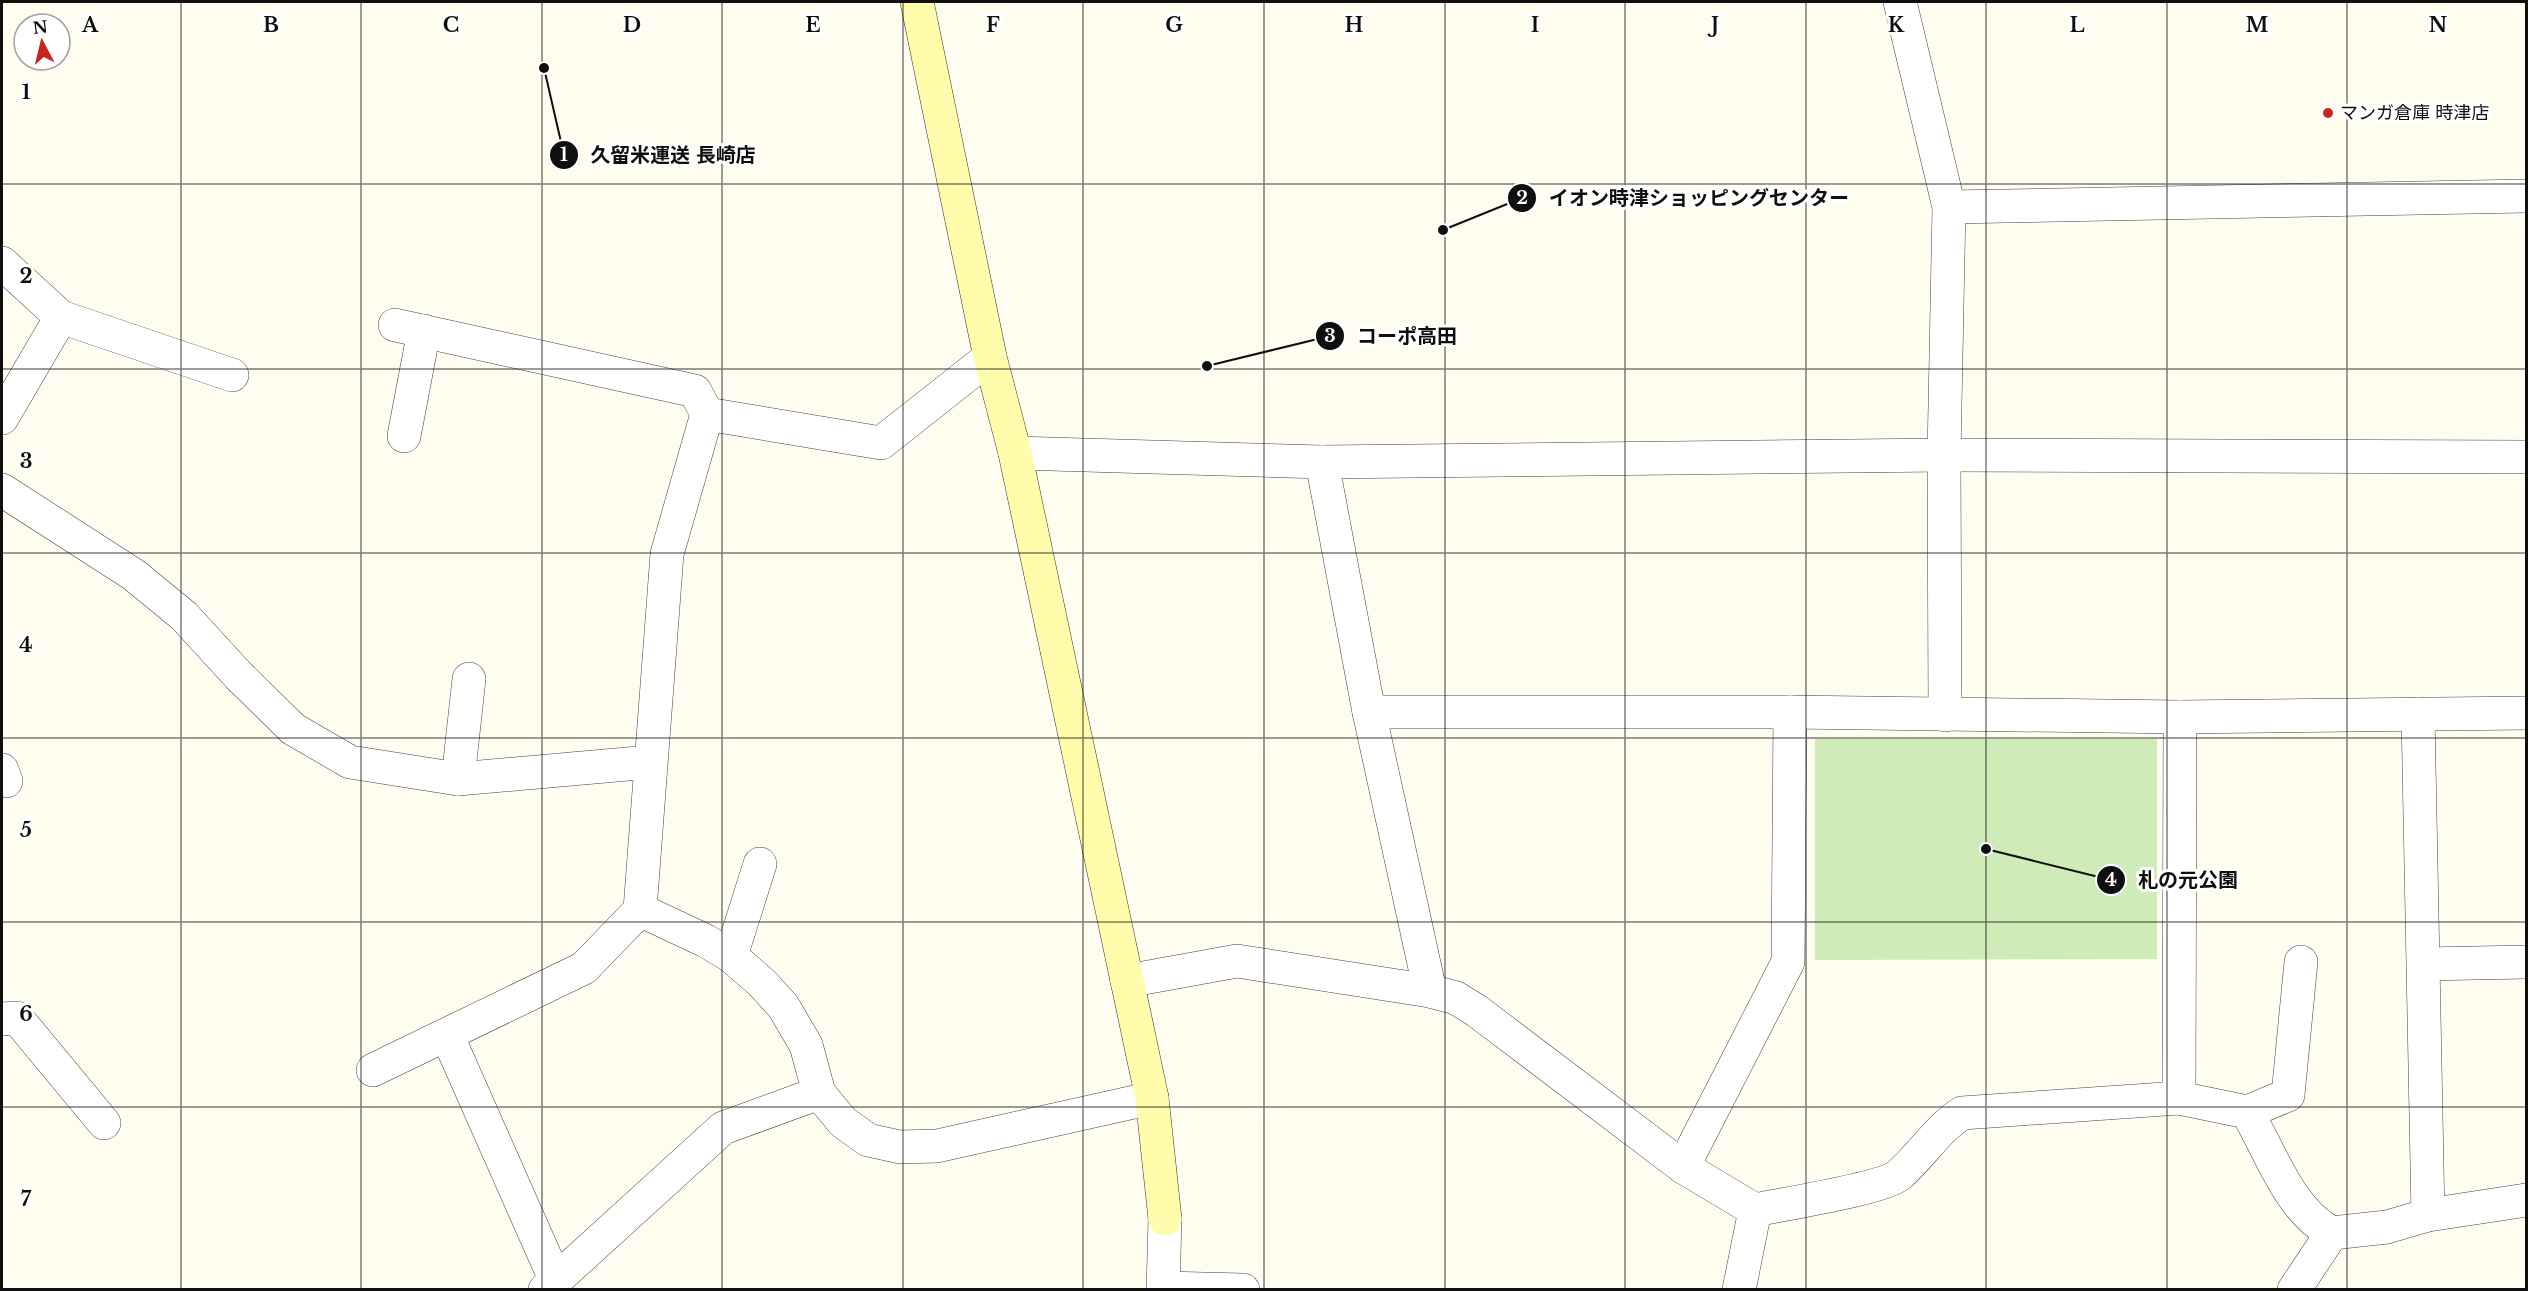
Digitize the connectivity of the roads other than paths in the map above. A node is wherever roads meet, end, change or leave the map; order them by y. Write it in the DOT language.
graph roads {
  1 [pos="917,2"];
  2 [pos="1900,2"];
  3 [pos="2526,196"];
  4 [pos="1949,207"];
  5 [pos="2,263"];
  6 [pos="61,317"];
  7 [pos="990,357"];
  8 [pos="232,375"];
  9 [pos="707,414"];
  10 [pos="2,418"];
  11 [pos="404,435"];
  12 [pos="1015,453"];
  13 [pos="1944,455"];
  14 [pos="2526,458"];
  15 [pos="1322,462"];
  16 [pos="2,490"];
  17 [pos="469,679"];
  18 [pos="1369,712"];
  19 [pos="1790,712"];
  20 [pos="2526,713"];
  21 [pos="2418,714"];
  22 [pos="1945,715"];
  23 [pos="2180,717"];
  24 [pos="651,762"];
  25 [pos="458,779"];
  26 [pos="760,864"];
  27 [pos="640,910"];
  28 [pos="731,956"];
  29 [pos="2301,962"];
  30 [pos="2526,963"];
  31 [pos="2424,964"];
  32 [pos="1127,981"];
  33 [pos="1430,991"];
  34 [pos="2,1019"];
  35 [pos="447,1035"];
  36 [pos="373,1070"];
  37 [pos="819,1093"];
  38 [pos="1152,1098"];
  39 [pos="2179,1098"];
  40 [pos="2247,1112"];
  41 [pos="104,1123"];
  42 [pos="1683,1167"];
  43 [pos="2526,1200"];
  44 [pos="1755,1210"];
  45 [pos="2428,1215"];
  46 [pos="2332,1233"];
  47 [pos="550,1284"];
  48 [pos="1164,1289"];
  49 [pos="1243,1290"];
  50 [pos="1739,1290"];
  51 [pos="2294,1290"];
  1 -- 7 [label="street"];
  2 -- 4 [label="street"];
  3 -- 4 [label="street"];
  4 -- 13 [label="street"];
  5 -- 6 [label="street"];
  6 -- 8 [label="street"];
  6 -- 10 [label="street"];
  7 -- 9 [label="street"];
  7 -- 12 [label="street"];
  9 -- 11 [label="street"];
  9 -- 24 [label="street"];
  12 -- 15 [label="street"];
  12 -- 32 [label="street"];
  13 -- 14 [label="street"];
  13 -- 15 [label="street"];
  13 -- 22 [label="street"];
  15 -- 18 [label="street"];
  16 -- 25 [label="street"];
  17 -- 25 [label="street"];
  18 -- 19 [label="street"];
  18 -- 33 [label="street"];
  19 -- 22 [label="street"];
  19 -- 42 [label="street"];
  20 -- 21 [label="street"];
  21 -- 23 [label="street"];
  21 -- 31 [label="street"];
  22 -- 23 [label="street"];
  23 -- 39 [label="street"];
  24 -- 25 [label="street"];
  24 -- 27 [label="street"];
  26 -- 28 [label="street"];
  27 -- 28 [label="street"];
  27 -- 35 [label="street"];
  28 -- 37 [label="street"];
  29 -- 40 [label="street"];
  30 -- 31 [label="street"];
  31 -- 45 [label="street"];
  32 -- 33 [label="street"];
  32 -- 38 [label="street"];
  33 -- 42 [label="street"];
  34 -- 41 [label="street"];
  35 -- 36 [label="street"];
  35 -- 47 [label="street"];
  37 -- 38 [label="street"];
  37 -- 47 [label="street"];
  38 -- 48 [label="street"];
  39 -- 40 [label="street"];
  39 -- 44 [label="street"];
  40 -- 46 [label="street"];
  42 -- 44 [label="street"];
  43 -- 45 [label="street"];
  44 -- 50 [label="street"];
  45 -- 46 [label="street"];
  46 -- 51 [label="street"];
  48 -- 49 [label="street"];
}
